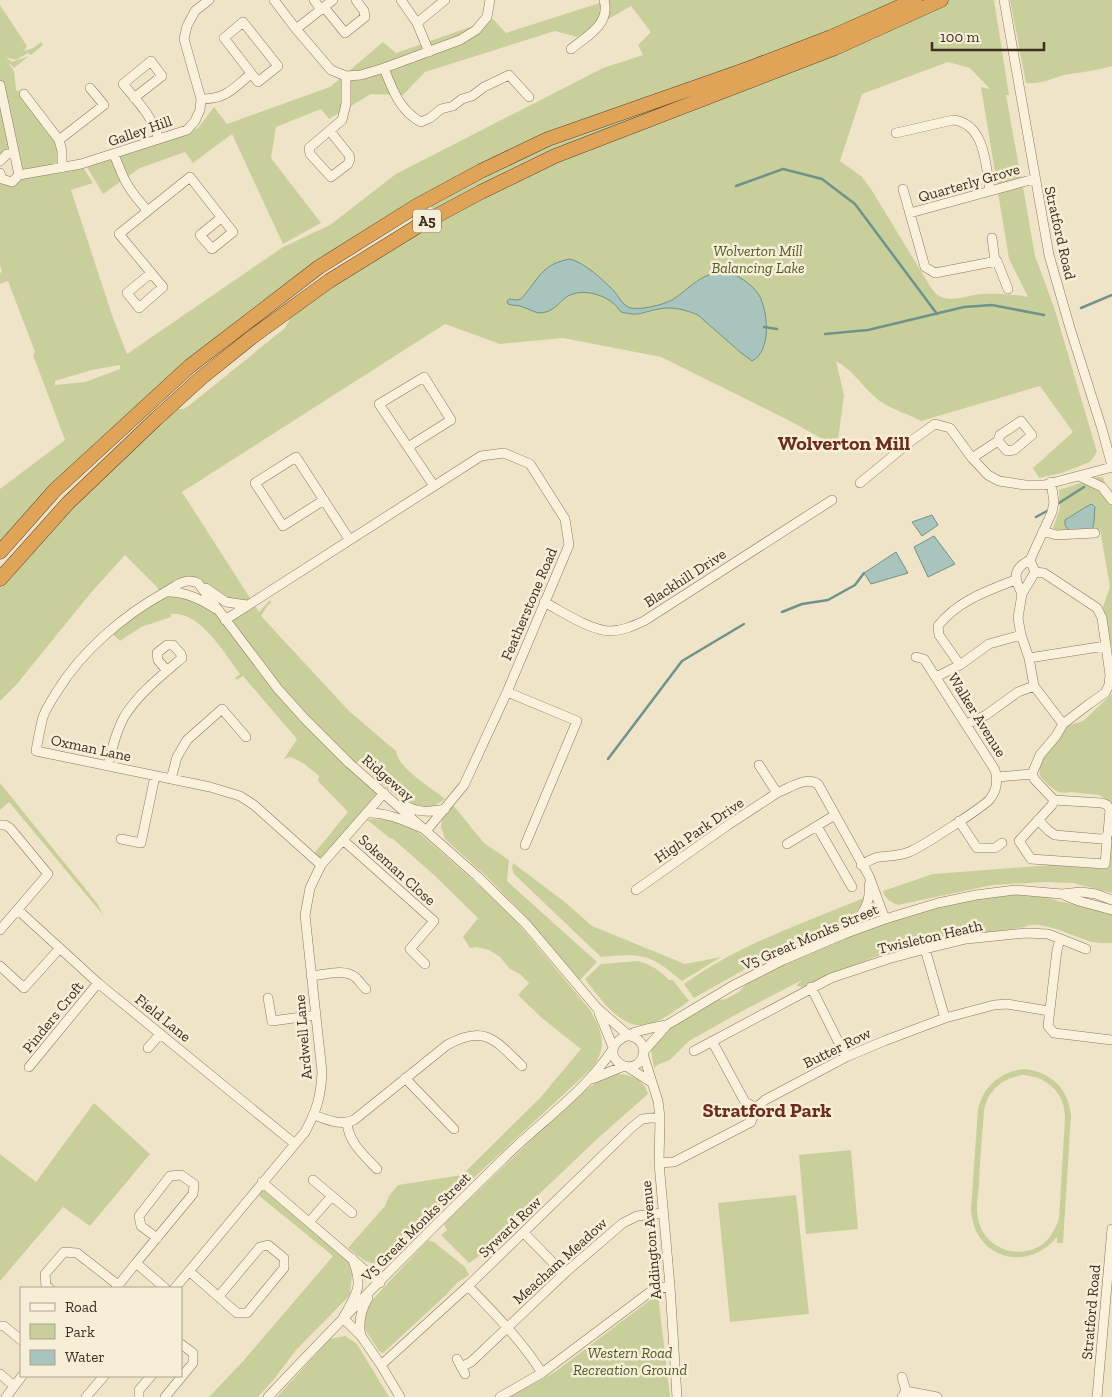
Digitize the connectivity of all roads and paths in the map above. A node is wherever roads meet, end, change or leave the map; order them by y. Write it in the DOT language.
graph roads {
  1 [pos="209,0"];
  2 [pos="274,0"];
  3 [pos="314,0"];
  4 [pos="333,0"];
  5 [pos="356,0"];
  6 [pos="401,0"];
  7 [pos="445,0"];
  8 [pos="490,0"];
  9 [pos="604,0"];
  10 [pos="915,0"];
  11 [pos="941,0"];
  12 [pos="1004,0"];
  13 [pos="323,8"];
  14 [pos="417,23"];
  15 [pos="296,29"];
  16 [pos="571,50"];
  17 [pos="428,52"];
  18 [pos="384,68"];
  19 [pos="252,74"];
  20 [pos="346,76"];
  21 [pos="0,85"];
  22 [pos="90,88"];
  23 [pos="24,94"];
  24 [pos="529,97"];
  25 [pos="134,98"];
  26 [pos="201,99"];
  27 [pos="3,116"];
  28 [pos="330,131"];
  29 [pos="896,133"];
  30 [pos="159,139"];
  31 [pos="60,140"];
  32 [pos="14,153"];
  33 [pos="114,154"];
  34 [pos="0,161"];
  35 [pos="62,168"];
  36 [pos="0,174"];
  37 [pos="19,175"];
  38 [pos="1034,179"];
  39 [pos="903,190"];
  40 [pos="990,191"];
  41 [pos="147,210"];
  42 [pos="910,213"];
  43 [pos="221,218"];
  44 [pos="992,238"];
  45 [pos="995,261"];
  46 [pos="151,273"];
  47 [pos="1008,289"];
  48 [pos="998,441"];
  49 [pos="408,447"];
  50 [pos="972,458"];
  51 [pos="1112,466"];
  52 [pos="1079,476"];
  53 [pos="1051,482"];
  54 [pos="860,483"];
  55 [pos="434,486"];
  56 [pos="324,500"];
  57 [pos="832,500"];
  58 [pos="1112,500"];
  59 [pos="1043,531"];
  60 [pos="1095,533"];
  61 [pos="349,539"];
  62 [pos="0,552"];
  63 [pos="1030,560"];
  64 [pos="1035,572"];
  65 [pos="0,579"];
  66 [pos="1015,580"];
  67 [pos="201,585"];
  68 [pos="166,592"];
  69 [pos="1022,594"];
  70 [pos="544,602"];
  71 [pos="247,605"];
  72 [pos="218,610"];
  73 [pos="225,620"];
  74 [pos="1021,635"];
  75 [pos="1105,646"];
  76 [pos="916,658"];
  77 [pos="1029,658"];
  78 [pos="960,665"];
  79 [pos="167,671"];
  80 [pos="936,677"];
  81 [pos="1034,686"];
  82 [pos="507,692"];
  83 [pos="967,724"];
  84 [pos="1063,724"];
  85 [pos="246,737"];
  86 [pos="759,765"];
  87 [pos="108,766"];
  88 [pos="1032,774"];
  89 [pos="155,776"];
  90 [pos="997,777"];
  91 [pos="171,779"];
  92 [pos="384,793"];
  93 [pos="778,793"];
  94 [pos="1054,800"];
  95 [pos="446,809"];
  96 [pos="367,814"];
  97 [pos="835,815"];
  98 [pos="1038,820"];
  99 [pos="959,821"];
  100 [pos="0,825"];
  101 [pos="817,826"];
  102 [pos="426,830"];
  103 [pos="1106,838"];
  104 [pos="121,839"];
  105 [pos="343,840"];
  106 [pos="1002,843"];
  107 [pos="787,844"];
  108 [pos="525,845"];
  109 [pos="321,865"];
  110 [pos="861,865"];
  111 [pos="868,876"];
  112 [pos="852,887"];
  113 [pos="636,890"];
  114 [pos="1062,894"];
  115 [pos="1112,900"];
  116 [pos="18,910"];
  117 [pos="1112,910"];
  118 [pos="885,919"];
  119 [pos="0,930"];
  120 [pos="844,934"];
  121 [pos="1060,940"];
  122 [pos="60,948"];
  123 [pos="925,949"];
  124 [pos="1086,949"];
  125 [pos="425,964"];
  126 [pos="0,966"];
  127 [pos="310,976"];
  128 [pos="98,983"];
  129 [pos="811,987"];
  130 [pos="366,989"];
  131 [pos="268,998"];
  132 [pos="597,1008"];
  133 [pos="1049,1012"];
  134 [pos="316,1015"];
  135 [pos="945,1018"];
  136 [pos="667,1025"];
  137 [pos="160,1034"];
  138 [pos="629,1036"];
  139 [pos="1112,1040"];
  140 [pos="712,1041"];
  141 [pos="148,1048"];
  142 [pos="613,1048"];
  143 [pos="694,1051"];
  144 [pos="644,1052"];
  145 [pos="846,1058"];
  146 [pos="522,1066"];
  147 [pos="625,1066"];
  148 [pos="29,1068"];
  149 [pos="405,1078"];
  150 [pos="588,1081"];
  151 [pos="651,1082"];
  152 [pos="756,1108"];
  153 [pos="314,1115"];
  154 [pos="660,1117"];
  155 [pos="347,1123"];
  156 [pos="454,1128"];
  157 [pos="295,1144"];
  158 [pos="659,1163"];
  159 [pos="378,1169"];
  160 [pos="313,1180"];
  161 [pos="262,1182"];
  162 [pos="332,1196"];
  163 [pos="352,1213"];
  164 [pos="662,1213"];
  165 [pos="310,1222"];
  166 [pos="1112,1229"];
  167 [pos="524,1233"];
  168 [pos="157,1238"];
  169 [pos="352,1258"];
  170 [pos="136,1263"];
  171 [pos="189,1271"];
  172 [pos="564,1274"];
  173 [pos="380,1283"];
  174 [pos="468,1286"];
  175 [pos="670,1286"];
  176 [pos="48,1287"];
  177 [pos="117,1287"];
  178 [pos="164,1287"];
  179 [pos="176,1287"];
  180 [pos="373,1290"];
  181 [pos="219,1296"];
  182 [pos="343,1318"];
  183 [pos="1108,1318"];
  184 [pos="0,1326"];
  185 [pos="508,1328"];
  186 [pos="361,1336"];
  187 [pos="20,1339"];
  188 [pos="182,1345"];
  189 [pos="381,1365"];
  190 [pos="461,1367"];
  191 [pos="542,1373"];
  192 [pos="0,1374"];
  193 [pos="182,1376"];
  194 [pos="21,1377"];
  195 [pos="103,1377"];
  196 [pos="150,1377"];
  197 [pos="181,1377"];
  198 [pos="902,1377"];
  199 [pos="14,1386"];
  200 [pos="904,1394"];
  201 [pos="6,1397"];
  202 [pos="86,1397"];
  203 [pos="139,1397"];
  204 [pos="165,1397"];
  205 [pos="268,1397"];
  206 [pos="400,1397"];
  207 [pos="500,1397"];
  208 [pos="677,1397"];
  209 [pos="937,1397"];
  210 [pos="1097,1397"];
  1 -- 26 [label="street"];
  2 -- 15 [label="street"];
  3 -- 13 [label="street"];
  4 -- 13 [label="street"];
  5 -- 13 [label="street"];
  6 -- 14 [label="street"];
  7 -- 14 [label="street"];
  8 -- 17 [label="street"];
  9 -- 16 [label="street"];
  10 -- 62 [label="highway, A5"];
  11 -- 65 [label="highway, A5"];
  12 -- 38 [label="street, Stratford Road"];
  13 -- 15 [label="street"];
  14 -- 17 [label="street"];
  15 -- 20 [label="street"];
  17 -- 18 [label="street"];
  18 -- 20 [label="street"];
  18 -- 24 [label="street"];
  19 -- 19 [label="street"];
  19 -- 26 [label="street"];
  20 -- 28 [label="street"];
  21 -- 27 [label="street"];
  22 -- 31 [label="street"];
  23 -- 31 [label="street"];
  25 -- 30 [label="street"];
  26 -- 30 [label="street, Galley Hill"];
  27 -- 32 [label="street"];
  28 -- 28 [label="street"];
  29 -- 40 [label="street"];
  30 -- 33 [label="street, Galley Hill"];
  31 -- 35 [label="street"];
  32 -- 34 [label="street"];
  32 -- 37 [label="street"];
  33 -- 35 [label="street, Galley Hill"];
  33 -- 41 [label="street"];
  35 -- 37 [label="street, Galley Hill"];
  36 -- 37 [label="street, Galley Hill"];
  38 -- 40 [label="street, Quarterly Grove"];
  38 -- 51 [label="street, Stratford Road"];
  39 -- 42 [label="street, Quarterly Grove"];
  40 -- 42 [label="street, Quarterly Grove"];
  41 -- 43 [label="street"];
  41 -- 46 [label="street"];
  42 -- 45 [label="street, Quarterly Grove"];
  44 -- 45 [label="street"];
  45 -- 47 [label="street"];
  48 -- 50 [label="street"];
  49 -- 49 [label="street"];
  49 -- 55 [label="street"];
  50 -- 53 [label="street"];
  50 -- 54 [label="street"];
  51 -- 52 [label="street"];
  52 -- 53 [label="street"];
  52 -- 58 [label="street"];
  53 -- 59 [label="street"];
  55 -- 61 [label="street, Featherstone Road"];
  55 -- 70 [label="street, Featherstone Road"];
  56 -- 56 [label="street"];
  56 -- 61 [label="street"];
  57 -- 70 [label="street, Blackhill Drive"];
  59 -- 60 [label="street"];
  59 -- 63 [label="street"];
  61 -- 71 [label="street, Featherstone Road"];
  63 -- 64 [label="street"];
  63 -- 66 [label="street"];
  64 -- 69 [label="street"];
  64 -- 75 [label="street"];
  66 -- 69 [label="street"];
  66 -- 78 [label="street"];
  67 -- 68 [label="street"];
  67 -- 71 [label="street"];
  67 -- 72 [label="street, Ridgeway"];
  68 -- 72 [label="street"];
  68 -- 87 [label="street, Oxman Lane"];
  69 -- 74 [label="street"];
  70 -- 82 [label="street, Featherstone Road"];
  71 -- 73 [label="street, Featherstone Road"];
  72 -- 73 [label="street, Ridgeway"];
  73 -- 92 [label="street, Ridgeway"];
  74 -- 77 [label="street"];
  74 -- 78 [label="street"];
  75 -- 77 [label="street"];
  75 -- 84 [label="street"];
  76 -- 80 [label="street, Walker Avenue"];
  77 -- 81 [label="street"];
  78 -- 80 [label="street"];
  79 -- 87 [label="street"];
  80 -- 83 [label="street, Walker Avenue"];
  81 -- 83 [label="street"];
  81 -- 84 [label="street"];
  82 -- 95 [label="street, Featherstone Road"];
  82 -- 108 [label="street"];
  83 -- 90 [label="street, Walker Avenue"];
  84 -- 88 [label="street"];
  85 -- 91 [label="street"];
  86 -- 93 [label="street"];
  87 -- 89 [label="street, Oxman Lane"];
  88 -- 90 [label="street"];
  88 -- 94 [label="street"];
  89 -- 91 [label="street, Oxman Lane"];
  89 -- 104 [label="street"];
  90 -- 99 [label="street, Walker Avenue"];
  91 -- 109 [label="street, Oxman Lane"];
  92 -- 95 [label="street"];
  92 -- 96 [label="street, Ardwell Lane"];
  92 -- 102 [label="street, Ridgeway"];
  93 -- 97 [label="street, High Park Drive"];
  93 -- 113 [label="street, High Park Drive"];
  94 -- 98 [label="street"];
  94 -- 103 [label="street"];
  95 -- 102 [label="street, Featherstone Road"];
  96 -- 102 [label="street"];
  96 -- 105 [label="street, Ardwell Lane"];
  97 -- 101 [label="street"];
  97 -- 110 [label="street, High Park Drive"];
  98 -- 103 [label="street"];
  98 -- 103 [label="street"];
  99 -- 106 [label="street"];
  99 -- 110 [label="street, Walker Avenue"];
  100 -- 116 [label="street"];
  101 -- 107 [label="street"];
  101 -- 112 [label="street"];
  102 -- 132 [label="street, Ridgeway"];
  105 -- 109 [label="street, Ardwell Lane"];
  105 -- 125 [label="street, Sokeman Close"];
  109 -- 127 [label="street, Ardwell Lane"];
  110 -- 111 [label="street, High Park Drive"];
  111 -- 118 [label="street, High Park Drive"];
  111 -- 120 [label="street"];
  114 -- 115 [label="street, V5 Great Monks Street"];
  114 -- 117 [label="street, V5 Great Monks Street"];
  114 -- 118 [label="street, V5 Great Monks Street"];
  116 -- 119 [label="street"];
  116 -- 122 [label="street, Field Lane"];
  118 -- 120 [label="street, V5 Great Monks Street"];
  120 -- 136 [label="street, V5 Great Monks Street"];
  121 -- 123 [label="street, Twisleton Heath"];
  121 -- 124 [label="street, Twisleton Heath"];
  121 -- 133 [label="street"];
  122 -- 126 [label="street"];
  122 -- 128 [label="street, Field Lane"];
  123 -- 129 [label="street, Twisleton Heath"];
  123 -- 135 [label="street"];
  127 -- 130 [label="street"];
  127 -- 134 [label="street, Ardwell Lane"];
  128 -- 137 [label="street, Field Lane"];
  128 -- 148 [label="street, Pinders Croft"];
  129 -- 140 [label="street, Twisleton Heath"];
  129 -- 145 [label="street"];
  131 -- 134 [label="street"];
  132 -- 138 [label="street, Ridgeway"];
  132 -- 142 [label="street, Ridgeway"];
  133 -- 135 [label="street, Butter Row"];
  133 -- 139 [label="street"];
  134 -- 153 [label="street, Ardwell Lane"];
  135 -- 145 [label="street, Butter Row"];
  136 -- 138 [label="street, V5 Great Monks Street"];
  136 -- 144 [label="street, V5 Great Monks Street"];
  137 -- 141 [label="street"];
  137 -- 157 [label="street, Field Lane"];
  138 -- 142 [label="street"];
  138 -- 144 [label="street"];
  140 -- 143 [label="street, Twisleton Heath"];
  140 -- 152 [label="street"];
  142 -- 147 [label="street"];
  142 -- 150 [label="street, V5 Great Monks Street"];
  144 -- 147 [label="street"];
  144 -- 151 [label="street, Addington Avenue"];
  145 -- 152 [label="street, Butter Row"];
  146 -- 149 [label="street"];
  147 -- 150 [label="street, V5 Great Monks Street"];
  147 -- 151 [label="street"];
  149 -- 155 [label="street"];
  149 -- 156 [label="street"];
  150 -- 173 [label="street, V5 Great Monks Street"];
  151 -- 154 [label="street, Addington Avenue"];
  152 -- 158 [label="street, Butter Row"];
  153 -- 155 [label="street"];
  153 -- 157 [label="street, Ardwell Lane"];
  154 -- 158 [label="street, Addington Avenue"];
  154 -- 167 [label="street, Syward Row"];
  155 -- 159 [label="street"];
  157 -- 161 [label="street, Ardwell Lane"];
  158 -- 164 [label="street, Addington Avenue"];
  160 -- 162 [label="street"];
  161 -- 165 [label="street"];
  161 -- 171 [label="street, Ardwell Lane"];
  162 -- 163 [label="street"];
  162 -- 165 [label="street"];
  164 -- 172 [label="street, Meacham Meadow"];
  164 -- 175 [label="street, Addington Avenue"];
  165 -- 169 [label="street"];
  166 -- 183 [label="street, Stratford Road"];
  167 -- 172 [label="street"];
  167 -- 174 [label="street, Syward Row"];
  168 -- 168 [label="street"];
  168 -- 170 [label="street"];
  169 -- 173 [label="street"];
  169 -- 182 [label="street"];
  170 -- 177 [label="street"];
  170 -- 178 [label="street"];
  171 -- 179 [label="street, Ardwell Lane"];
  171 -- 181 [label="street"];
  172 -- 185 [label="street, Meacham Meadow"];
  173 -- 180 [label="street, V5 Great Monks Street"];
  174 -- 185 [label="street"];
  174 -- 189 [label="street, Syward Row"];
  175 -- 191 [label="street"];
  175 -- 208 [label="street, Addington Avenue"];
  176 -- 177 [label="street"];
  180 -- 182 [label="street, V5 Great Monks Street"];
  180 -- 186 [label="street"];
  181 -- 181 [label="street"];
  182 -- 186 [label="street"];
  182 -- 205 [label="street, V5 Great Monks Street"];
  183 -- 210 [label="street, Stratford Road"];
  184 -- 187 [label="street"];
  185 -- 190 [label="street, Meacham Meadow"];
  185 -- 191 [label="street"];
  186 -- 189 [label="street"];
  188 -- 193 [label="street"];
  189 -- 206 [label="street"];
  191 -- 207 [label="street"];
  192 -- 199 [label="street"];
  194 -- 199 [label="street"];
  195 -- 202 [label="street"];
  196 -- 203 [label="street"];
  197 -- 204 [label="street"];
  198 -- 200 [label="street"];
  199 -- 201 [label="street"];
  200 -- 209 [label="street"];
}
